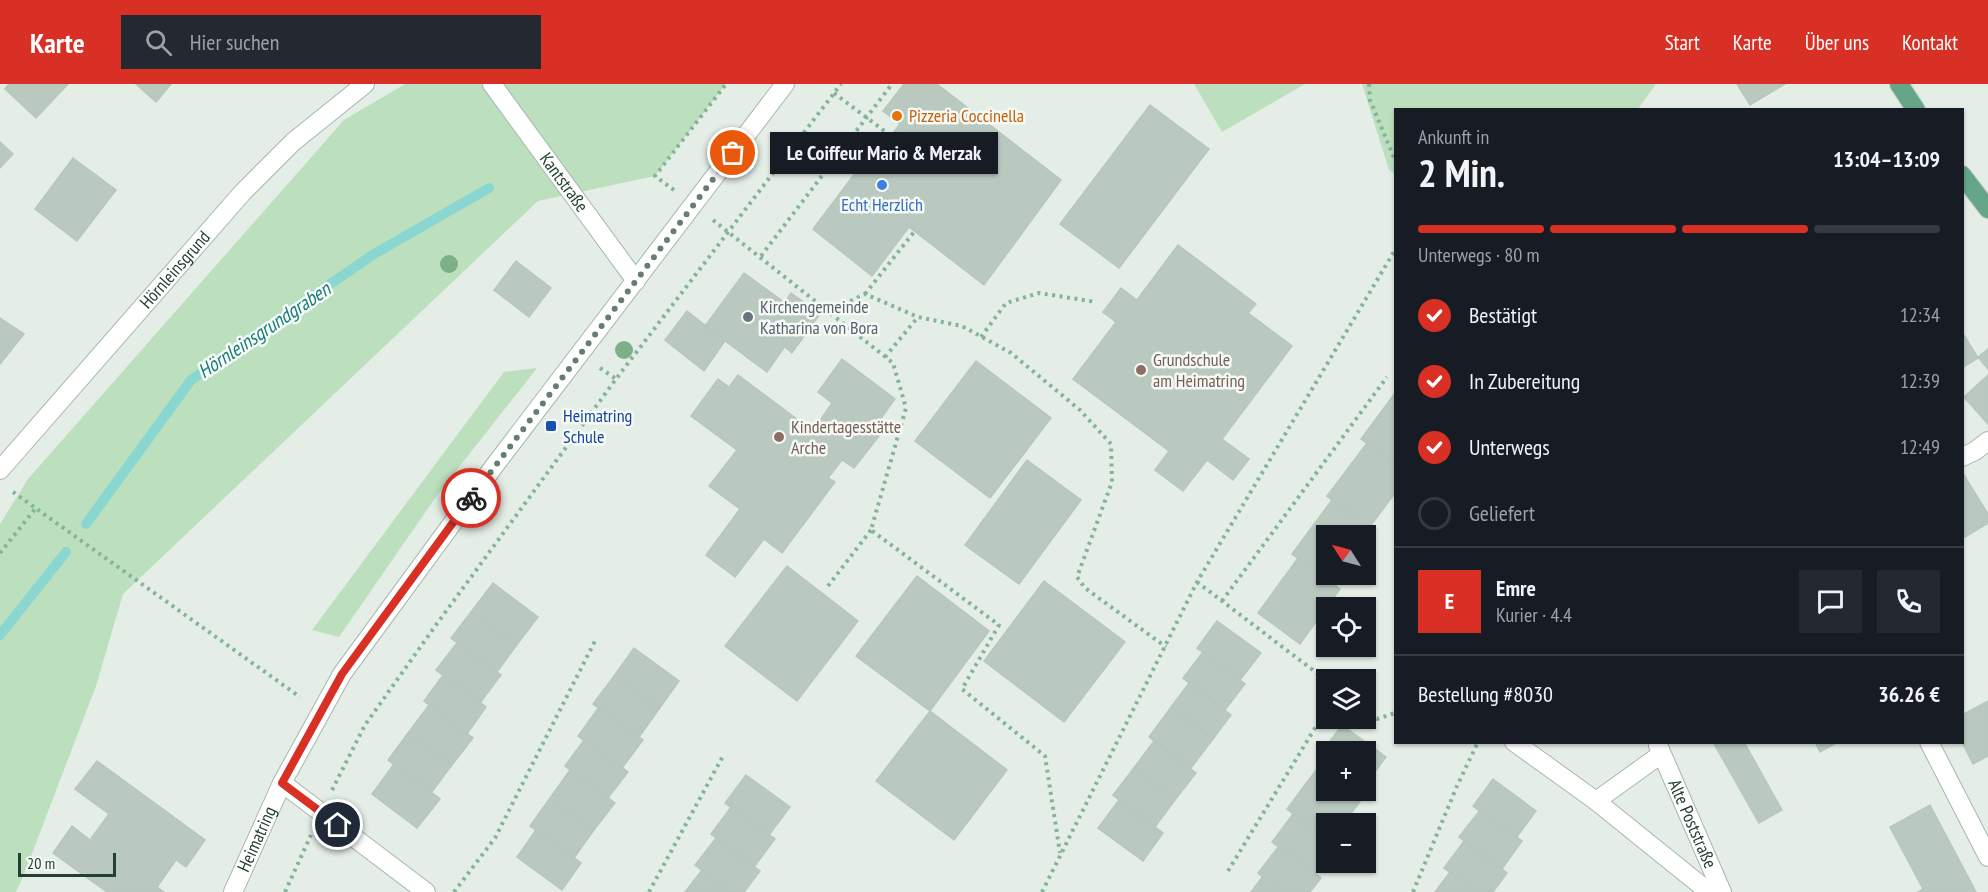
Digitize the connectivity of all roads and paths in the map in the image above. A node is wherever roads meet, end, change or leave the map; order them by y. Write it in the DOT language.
graph roads {
  1 [pos="365,84"];
  2 [pos="492,84"];
  3 [pos="726,84"];
  4 [pos="785,84"];
  5 [pos="841,84"];
  6 [pos="892,84"];
  7 [pos="1369,84"];
  8 [pos="1899,84"];
  9 [pos="834,93"];
  10 [pos="1915,108"];
  11 [pos="867,117"];
  12 [pos="891,135"];
  13 [pos="1394,158"];
  14 [pos="1964,178"];
  15 [pos="694,205"];
  16 [pos="1988,209"];
  17 [pos="729,232"];
  18 [pos="914,232"];
  19 [pos="1394,252"];
  20 [pos="761,256"];
  21 [pos="636,281"];
  22 [pos="865,294"];
  23 [pos="1096,302"];
  24 [pos="830,311"];
  25 [pos="918,317"];
  26 [pos="981,336"];
  27 [pos="885,357"];
  28 [pos="1387,377"];
  29 [pos="1988,441"];
  30 [pos="1964,456"];
  31 [pos="0,470"];
  32 [pos="9,489"];
  33 [pos="35,509"];
  34 [pos="871,530"];
  35 [pos="0,553"];
  36 [pos="1197,582"];
  37 [pos="828,586"];
  38 [pos="1222,601"];
  39 [pos="595,641"];
  40 [pos="1166,647"];
  41 [pos="1316,672"];
  42 [pos="320,711"];
  43 [pos="1394,713"];
  44 [pos="1376,718"];
  45 [pos="1316,726"];
  46 [pos="1477,744"];
  47 [pos="1517,744"];
  48 [pos="1930,744"];
  49 [pos="1659,749"];
  50 [pos="723,756"];
  51 [pos="282,783"];
  52 [pos="1596,801"];
  53 [pos="321,812"];
  54 [pos="1060,853"];
  55 [pos="1988,857"];
  56 [pos="1228,871"];
  57 [pos="233,892"];
  58 [pos="285,892"];
  59 [pos="426,892"];
  60 [pos="454,892"];
  61 [pos="649,892"];
  62 [pos="1042,892"];
  63 [pos="1413,892"];
  64 [pos="1709,892"];
  65 [pos="1722,892"];
  1 -- 31 [label="street, Hörnleinsgrund"];
  2 -- 21 [label="street, Kantstraße"];
  3 -- 15 [label="path"];
  4 -- 15 [label="street, Heimatring"];
  5 -- 9 [label="path"];
  6 -- 11 [label="path"];
  7 -- 13 [label="path"];
  8 -- 10 [label="main road"];
  9 -- 11 [label="path"];
  9 -- 17 [label="path"];
  11 -- 12 [label="path"];
  11 -- 20 [label="path"];
  14 -- 16 [label="main road"];
  15 -- 21 [label="street, Heimatring"];
  17 -- 20 [label="path"];
  17 -- 53 [label="path"];
  18 -- 22 [label="path"];
  19 -- 36 [label="path"];
  20 -- 24 [label="path"];
  21 -- 42 [label="street, Heimatring"];
  22 -- 24 [label="path"];
  22 -- 25 [label="path"];
  23 -- 26 [label="path"];
  24 -- 27 [label="path"];
  25 -- 26 [label="path"];
  25 -- 27 [label="path"];
  26 -- 40 [label="path"];
  27 -- 34 [label="path"];
  28 -- 38 [label="path"];
  29 -- 30 [label="street"];
  32 -- 33 [label="path"];
  33 -- 35 [label="path"];
  33 -- 42 [label="path"];
  34 -- 37 [label="path"];
  34 -- 54 [label="path"];
  36 -- 38 [label="path"];
  36 -- 40 [label="path"];
  38 -- 41 [label="path"];
  39 -- 60 [label="path"];
  40 -- 54 [label="path"];
  42 -- 51 [label="street, Heimatring"];
  43 -- 44 [label="path"];
  45 -- 56 [label="path"];
  46 -- 63 [label="path"];
  47 -- 52 [label="street, Alte Poststraße"];
  48 -- 55 [label="street"];
  49 -- 52 [label="street, Alte Poststraße"];
  49 -- 65 [label="street, Alte Poststraße"];
  50 -- 61 [label="path"];
  51 -- 53 [label="street"];
  51 -- 57 [label="street, Heimatring"];
  52 -- 64 [label="street, Alte Poststraße"];
  53 -- 58 [label="path"];
  53 -- 59 [label="street"];
  54 -- 62 [label="path"];
}
